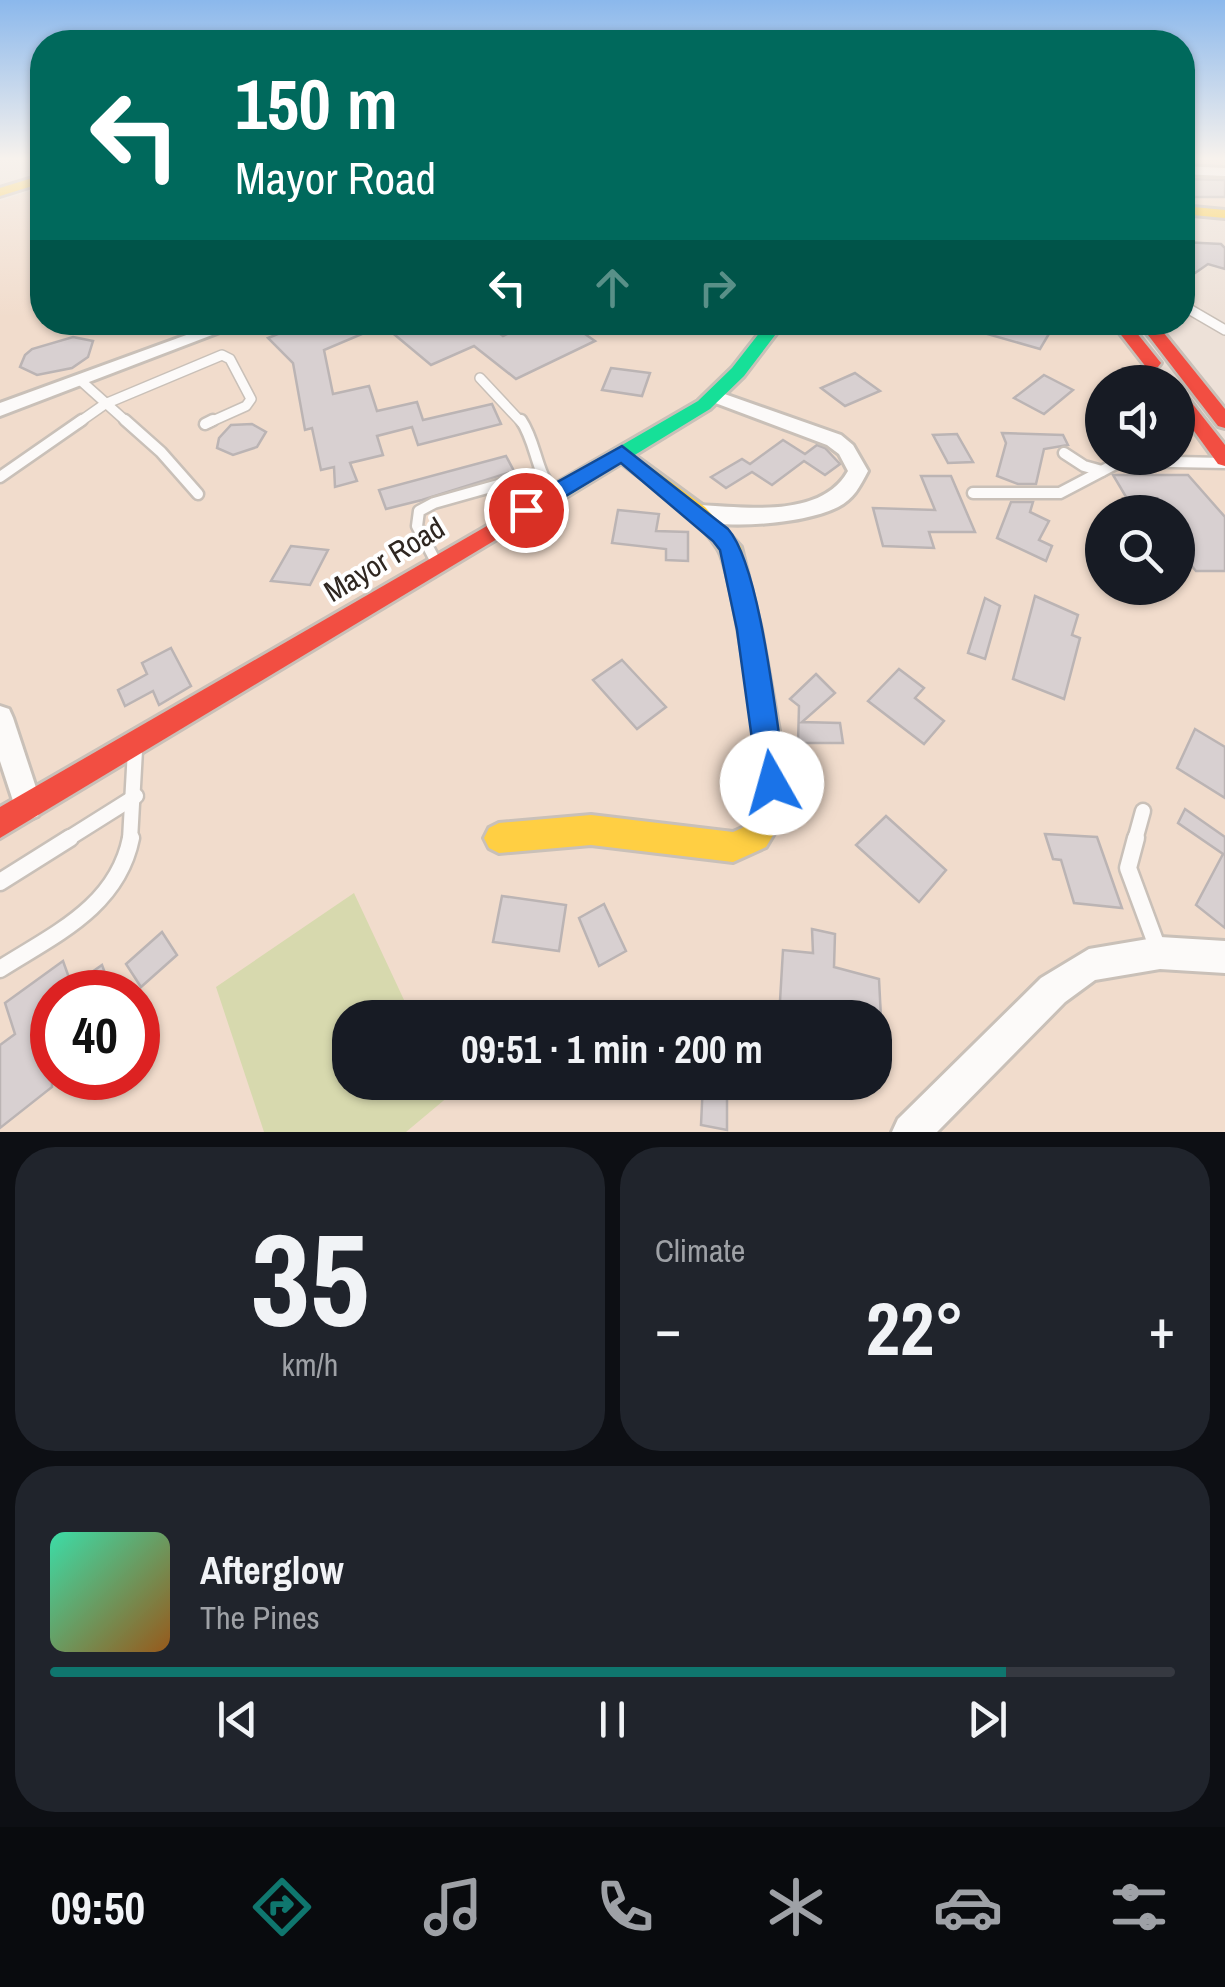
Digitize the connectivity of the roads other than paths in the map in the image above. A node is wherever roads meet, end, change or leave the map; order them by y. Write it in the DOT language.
graph roads {
  1 [pos="1195,212"];
  2 [pos="1225,217"];
  3 [pos="1195,218"];
  4 [pos="1195,313"];
  5 [pos="1225,330"];
  6 [pos="203,335"];
  7 [pos="768,335"];
  8 [pos="1129,335"];
  9 [pos="1156,335"];
  10 [pos="1153,365"];
  11 [pos="480,378"];
  12 [pos="80,380"];
  13 [pos="716,397"];
  14 [pos="105,404"];
  15 [pos="0,410"];
  16 [pos="1195,420"];
  17 [pos="1225,422"];
  18 [pos="205,424"];
  19 [pos="622,453"];
  20 [pos="1064,453"];
  21 [pos="1195,461"];
  22 [pos="1225,461"];
  23 [pos="1085,466"];
  24 [pos="537,474"];
  25 [pos="1092,475"];
  26 [pos="0,477"];
  27 [pos="554,493"];
  28 [pos="973,493"];
  29 [pos="198,494"];
  30 [pos="698,514"];
  31 [pos="436,562"];
  32 [pos="0,718"];
  33 [pos="134,743"];
  34 [pos="136,796"];
  35 [pos="28,806"];
  36 [pos="1143,811"];
  37 [pos="0,823"];
  38 [pos="500,838"];
  39 [pos="0,882"];
  40 [pos="1160,954"];
  41 [pos="1225,957"];
  42 [pos="0,969"];
  43 [pos="911,1132"];
  1 -- 2 [label="street"];
  2 -- 3 [label="street"];
  4 -- 5 [label="lane"];
  6 -- 12 [label="street"];
  7 -- 13 [label="street, Mayor Road"];
  8 -- 10 [label="street"];
  9 -- 17 [label="street"];
  11 -- 24 [label="lane"];
  12 -- 14 [label="lane"];
  12 -- 15 [label="street"];
  13 -- 19 [label="street, Mayor Road"];
  13 -- 30 [label="street"];
  14 -- 18 [label="lane"];
  14 -- 26 [label="lane"];
  14 -- 29 [label="lane"];
  16 -- 22 [label="street"];
  19 -- 27 [label="street, Mayor Road"];
  19 -- 30 [label="street"];
  20 -- 23 [label="lane"];
  21 -- 22 [label="lane"];
  24 -- 27 [label="lane"];
  24 -- 31 [label="lane"];
  25 -- 28 [label="lane"];
  27 -- 31 [label="street, Mayor Road"];
  30 -- 38 [label="street"];
  31 -- 33 [label="street, Mayor Road"];
  32 -- 35 [label="street"];
  33 -- 34 [label="lane"];
  33 -- 35 [label="street, Mayor Road"];
  34 -- 39 [label="lane"];
  34 -- 42 [label="lane"];
  35 -- 37 [label="street, Mayor Road"];
  36 -- 40 [label="lane"];
  40 -- 41 [label="street"];
  40 -- 43 [label="street"];
}
